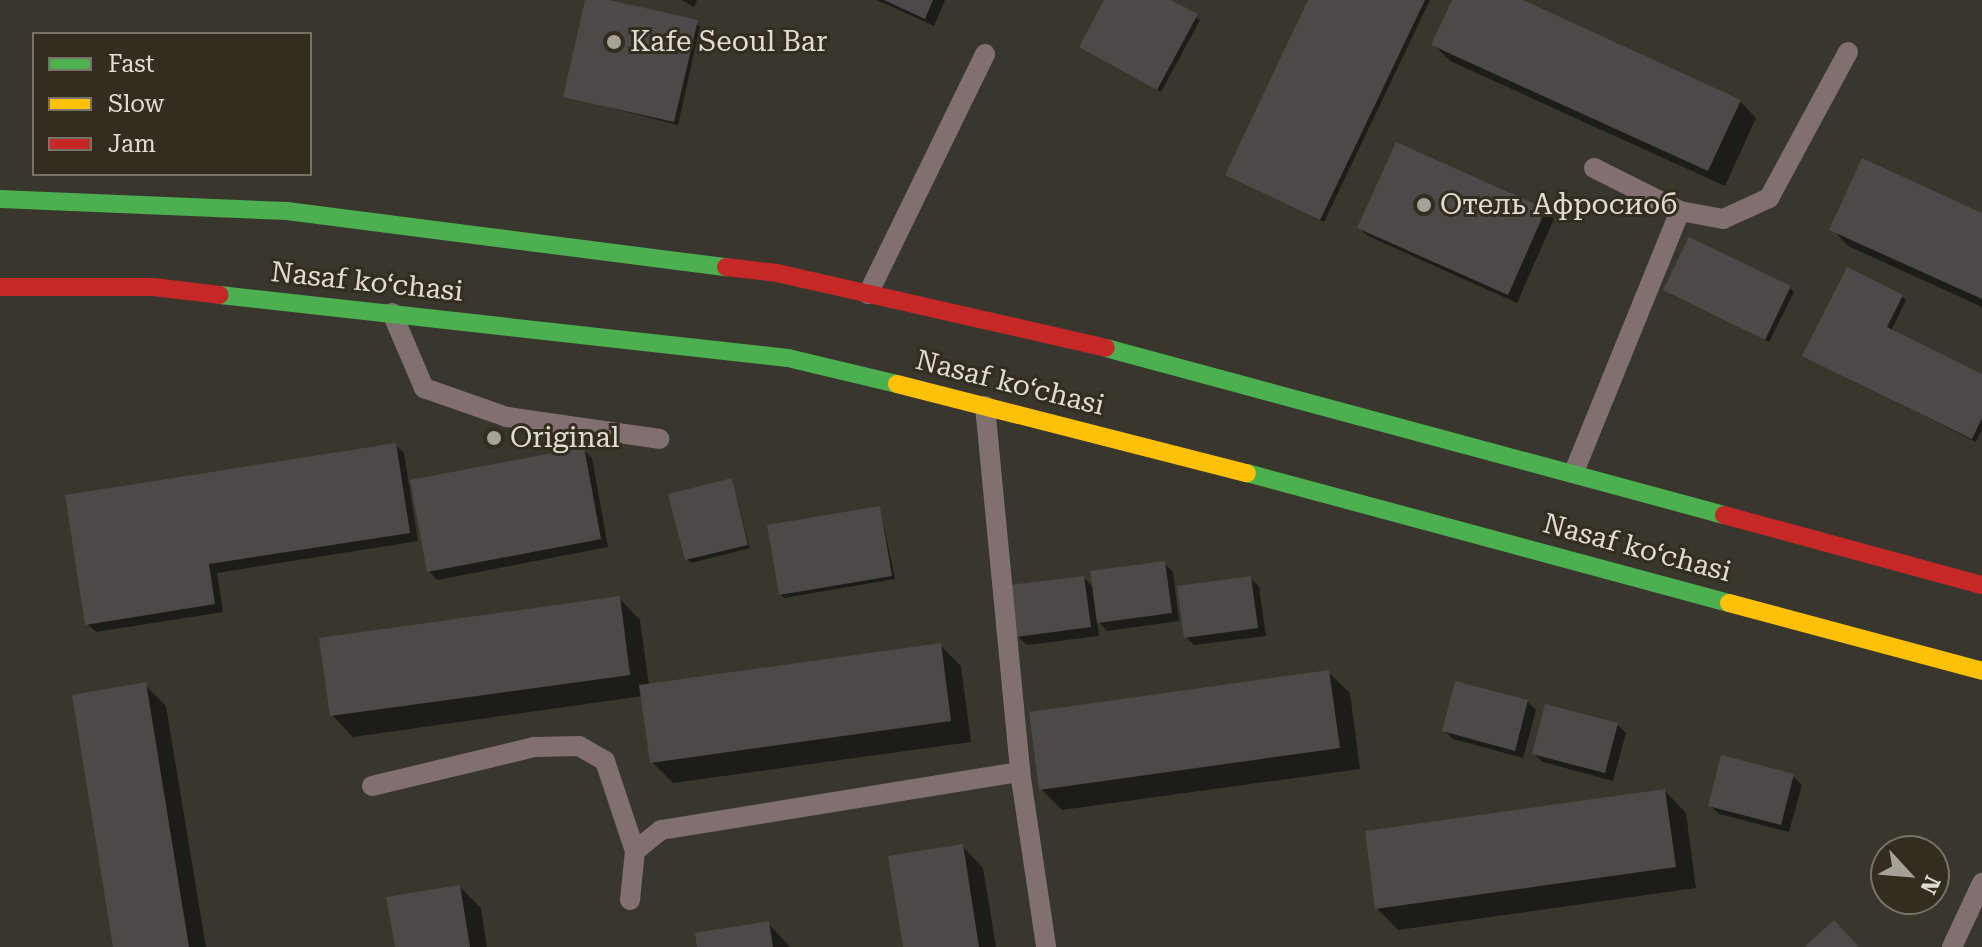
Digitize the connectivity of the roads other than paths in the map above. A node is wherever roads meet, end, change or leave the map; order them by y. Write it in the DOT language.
graph roads {
  1 [pos="1848,52"];
  2 [pos="985,54"];
  3 [pos="1594,168"];
  4 [pos="0,199"];
  5 [pos="1680,211"];
  6 [pos="0,287"];
  7 [pos="868,294"];
  8 [pos="392,313"];
  9 [pos="985,406"];
  10 [pos="659,439"];
  11 [pos="1574,472"];
  12 [pos="1982,585"];
  13 [pos="1982,671"];
  14 [pos="1020,772"];
  15 [pos="372,786"];
  16 [pos="635,851"];
  17 [pos="1982,883"];
  18 [pos="630,900"];
  19 [pos="1046,947"];
  20 [pos="1952,947"];
  1 -- 5 [label="lane"];
  2 -- 7 [label="lane"];
  3 -- 5 [label="lane"];
  4 -- 7 [label="main road, Nasaf ko‘chasi"];
  5 -- 11 [label="lane"];
  6 -- 8 [label="main road, Nasaf ko‘chasi"];
  7 -- 11 [label="main road, Nasaf ko‘chasi"];
  8 -- 9 [label="main road, Nasaf ko‘chasi"];
  8 -- 10 [label="lane"];
  9 -- 13 [label="main road, Nasaf ko‘chasi"];
  9 -- 14 [label="lane"];
  11 -- 12 [label="main road, Nasaf ko‘chasi"];
  14 -- 16 [label="lane"];
  14 -- 19 [label="lane"];
  15 -- 16 [label="lane"];
  16 -- 18 [label="lane"];
  17 -- 20 [label="lane"];
}
